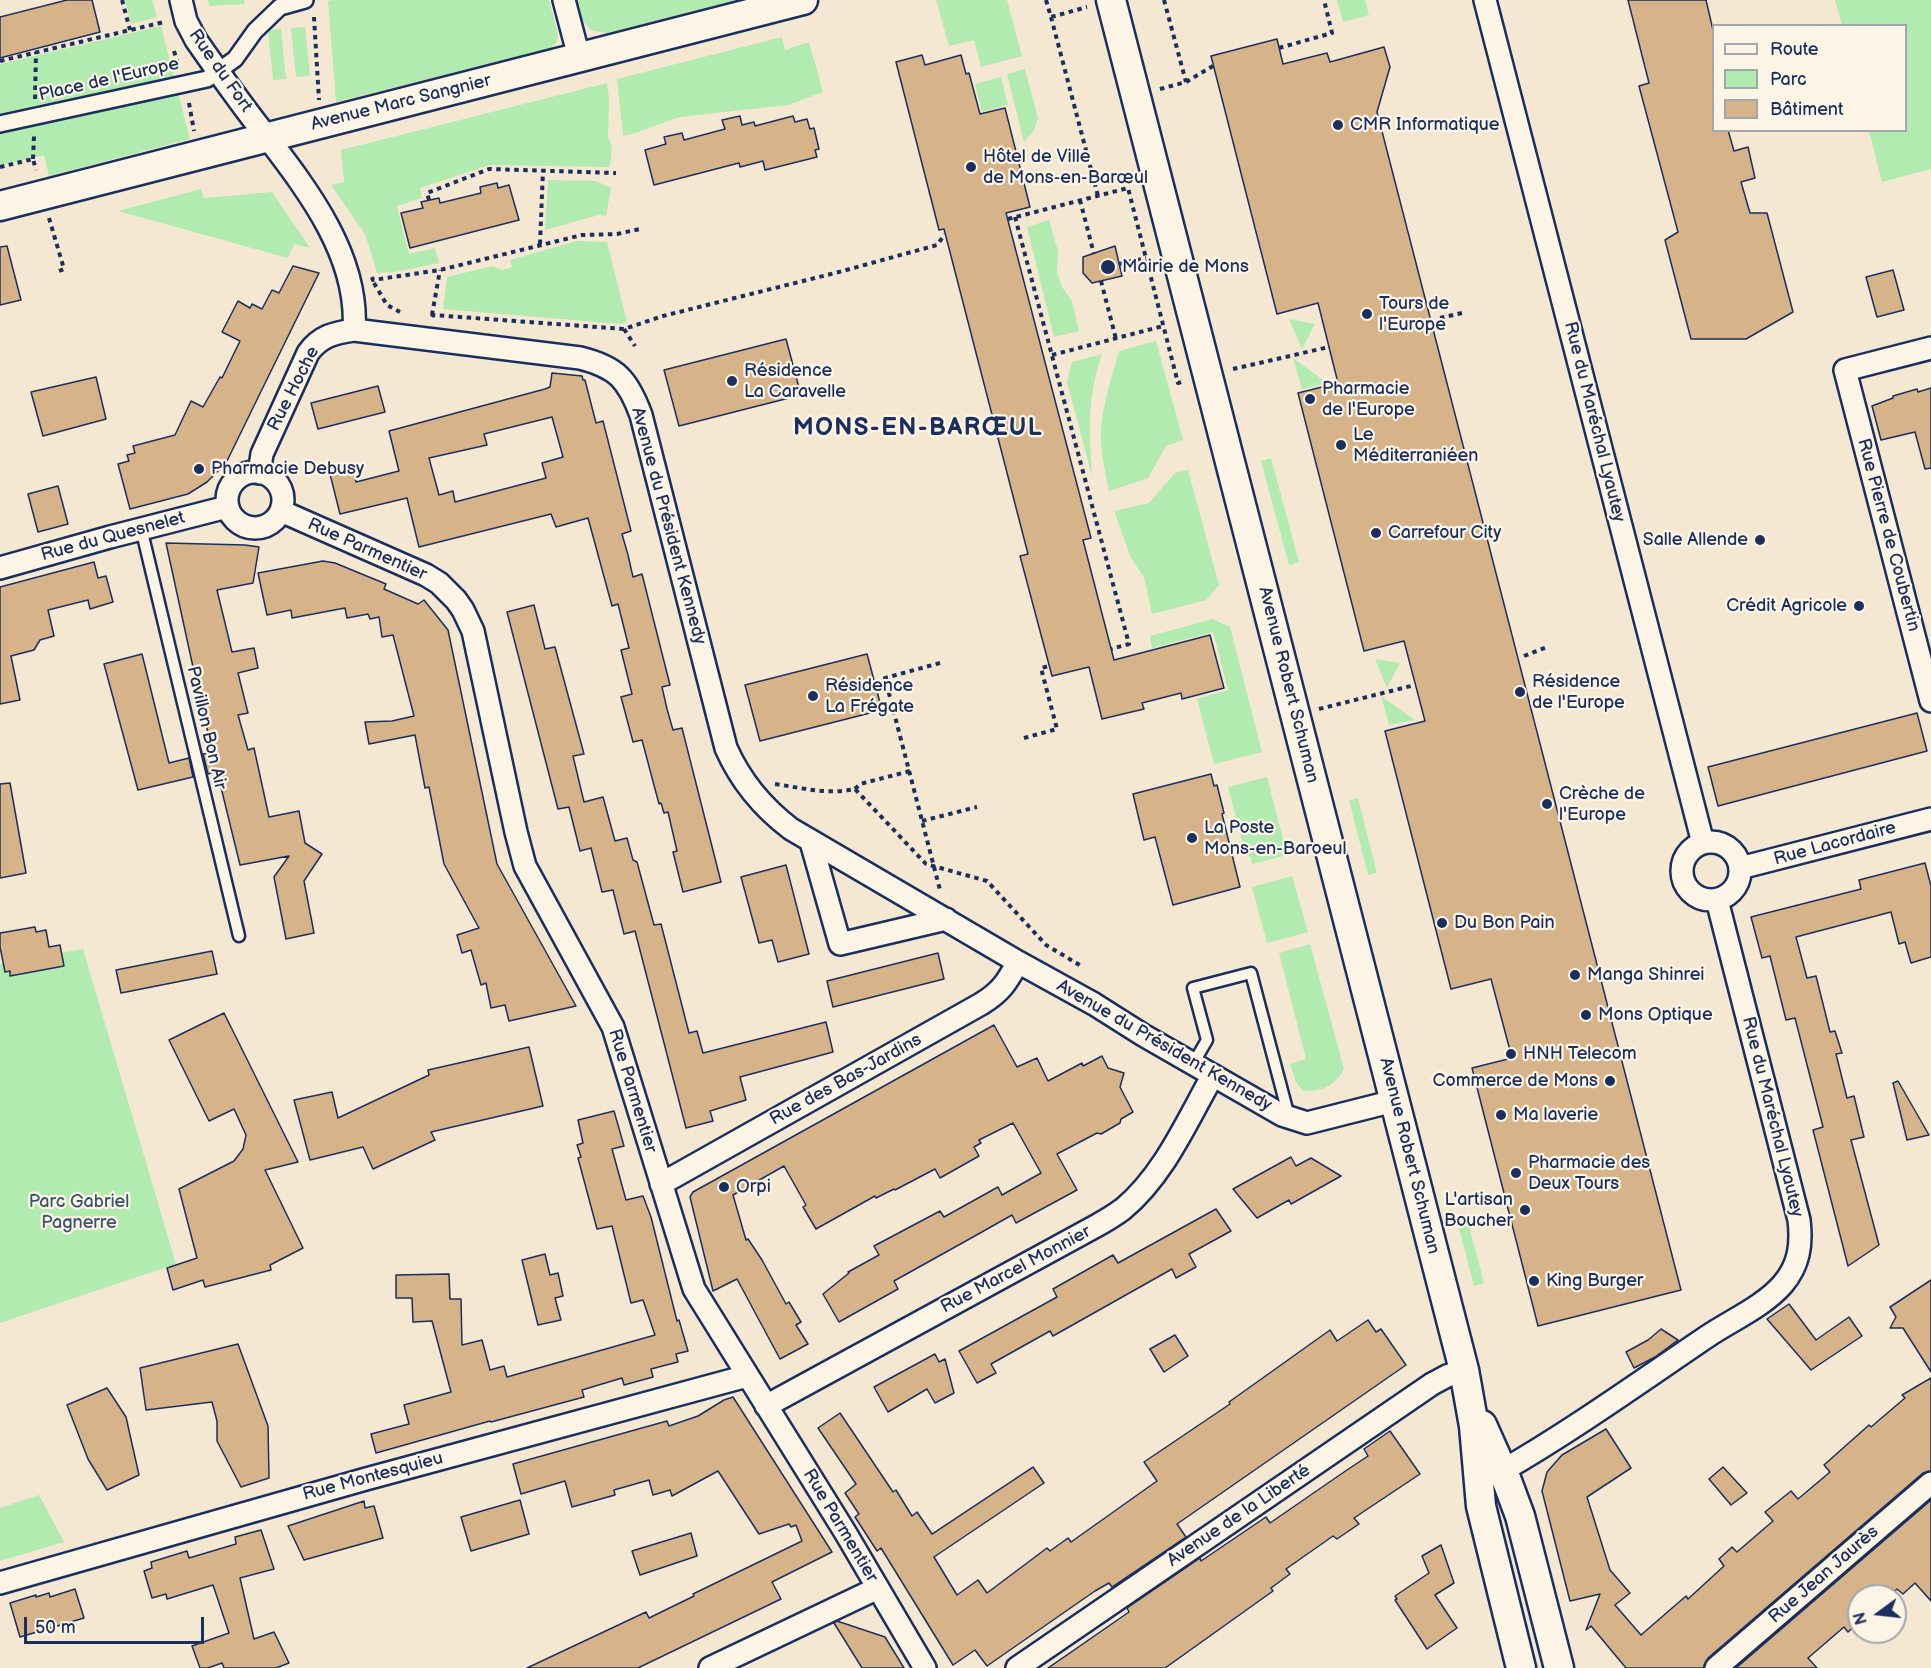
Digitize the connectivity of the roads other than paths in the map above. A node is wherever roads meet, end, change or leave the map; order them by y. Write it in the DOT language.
graph roads {
  1 [pos="181,0"];
  2 [pos="564,0"];
  3 [pos="803,0"];
  4 [pos="1485,0"];
  5 [pos="1101,3"];
  6 [pos="310,4"];
  7 [pos="579,57"];
  8 [pos="218,70"];
  9 [pos="0,124"];
  10 [pos="267,138"];
  11 [pos="0,206"];
  12 [pos="354,330"];
  13 [pos="1931,348"];
  14 [pos="260,472"];
  15 [pos="227,507"];
  16 [pos="281,511"];
  17 [pos="141,528"];
  18 [pos="0,568"];
  19 [pos="1931,701"];
  20 [pos="1931,819"];
  21 [pos="811,842"];
  22 [pos="1703,843"];
  23 [pos="1740,868"];
  24 [pos="1717,900"];
  25 [pos="946,919"];
  26 [pos="239,936"];
  27 [pos="1018,962"];
  28 [pos="1193,1064"];
  29 [pos="1213,1075"];
  30 [pos="1394,1101"];
  31 [pos="1290,1119"];
  32 [pos="661,1184"];
  33 [pos="1464,1370"];
  34 [pos="747,1376"];
  35 [pos="766,1406"];
  36 [pos="1502,1471"];
  37 [pos="1931,1483"];
  38 [pos="0,1583"];
  39 [pos="878,1588"];
  40 [pos="710,1668"];
  41 [pos="925,1668"];
  42 [pos="1017,1668"];
  43 [pos="1521,1668"];
  44 [pos="1559,1668"];
  45 [pos="1716,1668"];
  1 -- 8 [label="street, Rue du Fort"];
  2 -- 7 [label="street"];
  3 -- 7 [label="main road, Avenue Marc Sangnier"];
  4 -- 22 [label="street, Rue du Maréchal Lyautey"];
  5 -- 30 [label="main road, Avenue Robert Schuman"];
  6 -- 8 [label="street, Place de l'Europe"];
  7 -- 10 [label="main road, Avenue Marc Sangnier"];
  8 -- 9 [label="street, Place de l'Europe"];
  8 -- 10 [label="street, Rue du Fort"];
  10 -- 11 [label="main road, Avenue Marc Sangnier"];
  10 -- 12 [label="street"];
  12 -- 14 [label="street, Rue Hoche"];
  12 -- 21 [label="street, Avenue du Président Kennedy"];
  13 -- 19 [label="street, Rue Pierre de Coubertin"];
  14 -- 15 [label="street"];
  14 -- 16 [label="street"];
  15 -- 16 [label="street"];
  15 -- 17 [label="street, Rue du Quesnelet"];
  16 -- 32 [label="street, Rue Parmentier"];
  17 -- 18 [label="street, Rue du Quesnelet"];
  17 -- 26 [label="lane, Pavillon Bon Air"];
  20 -- 23 [label="street, Rue Lacordaire"];
  21 -- 25 [label="street, Avenue du Président Kennedy"];
  21 -- 25 [label="street"];
  22 -- 23 [label="street"];
  22 -- 24 [label="street"];
  23 -- 24 [label="street"];
  24 -- 36 [label="street, Rue du Maréchal Lyautey"];
  25 -- 27 [label="street, Avenue du Président Kennedy"];
  27 -- 28 [label="street, Avenue du Président Kennedy"];
  27 -- 32 [label="street, Rue des Bas-Jardins"];
  28 -- 29 [label="street, Avenue du Président Kennedy"];
  28 -- 31 [label="lane"];
  29 -- 31 [label="street, Avenue du Président Kennedy"];
  29 -- 35 [label="street, Rue Marcel Monnier"];
  30 -- 31 [label="street, Avenue du Président Kennedy"];
  30 -- 33 [label="main road, Avenue Robert Schuman"];
  32 -- 34 [label="street, Rue Parmentier"];
  33 -- 36 [label="main road, Avenue Robert Schuman"];
  33 -- 42 [label="street, Avenue de la Liberté"];
  33 -- 43 [label="main road, Avenue Robert Schuman"];
  34 -- 35 [label="street, Rue Parmentier"];
  34 -- 38 [label="street, Rue Montesquieu"];
  35 -- 39 [label="street, Rue Parmentier"];
  36 -- 44 [label="main road, Avenue Robert Schuman"];
  37 -- 45 [label="street, Rue Jean Jaurès"];
  39 -- 40 [label="street"];
  39 -- 41 [label="street, Rue Parmentier"];
}
